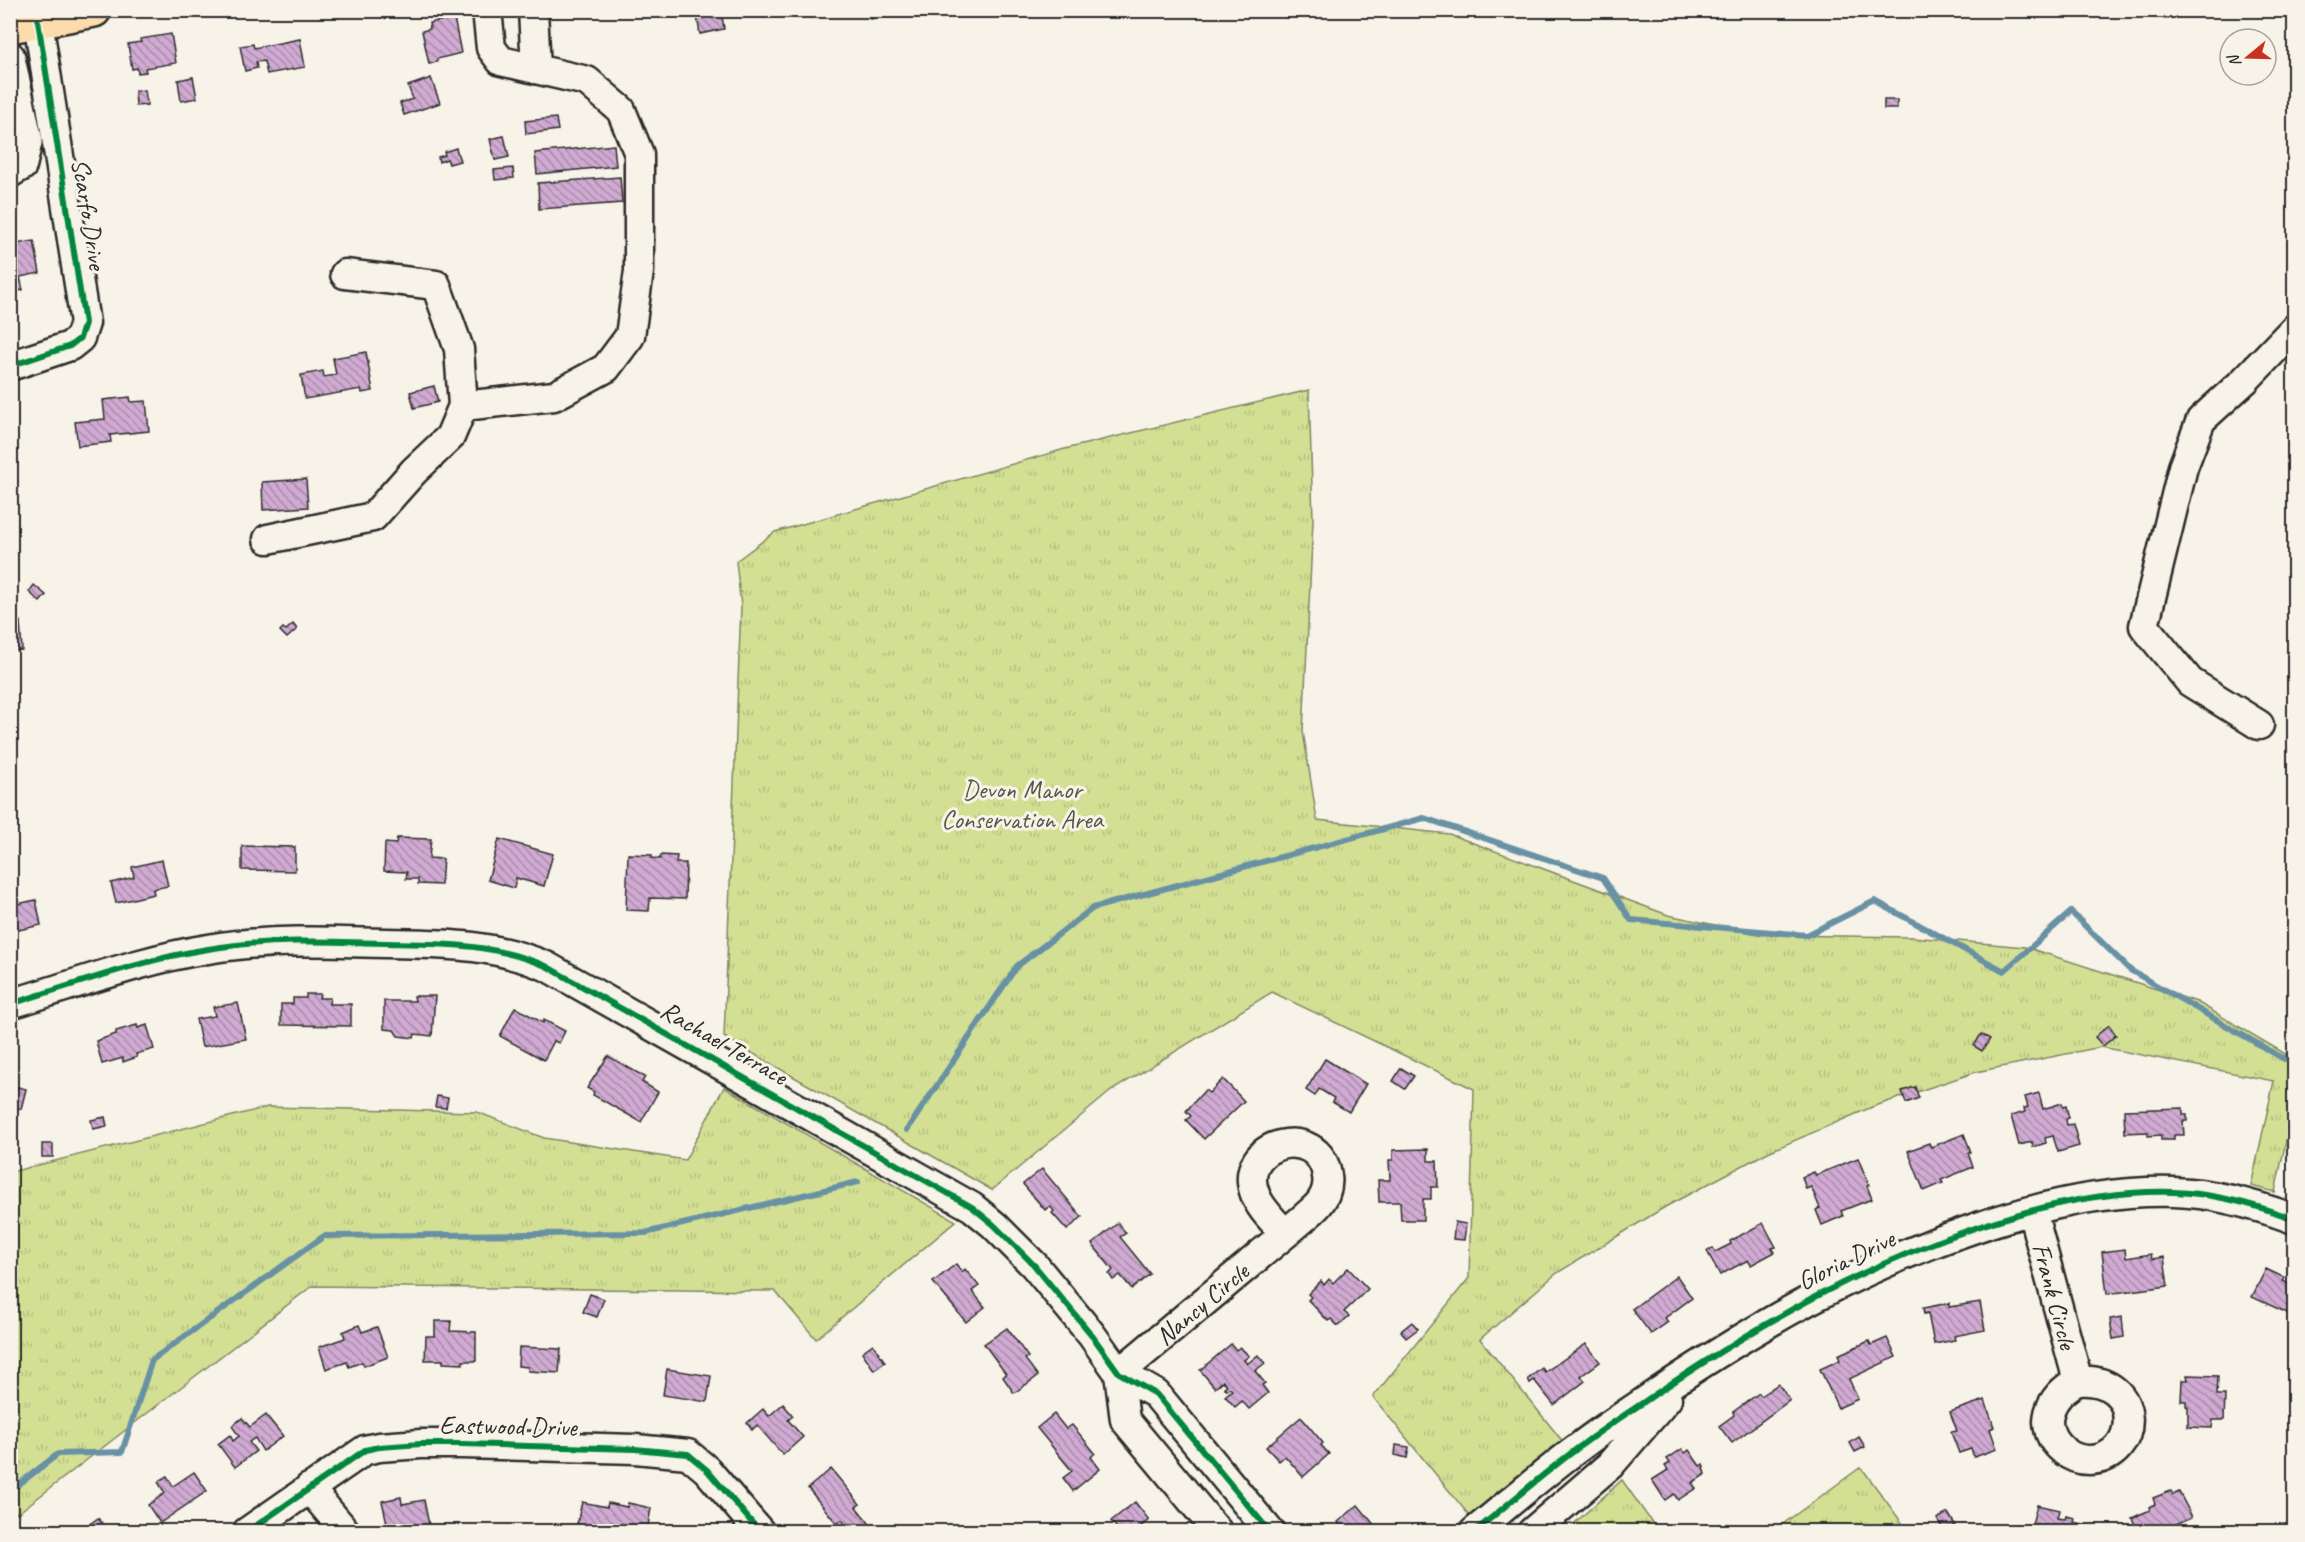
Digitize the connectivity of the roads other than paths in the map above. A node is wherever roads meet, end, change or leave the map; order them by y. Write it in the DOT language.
graph roads {
  1 [pos="93,10"];
  2 [pos="487,10"];
  3 [pos="533,10"];
  4 [pos="24,24"];
  5 [pos="10,56"];
  6 [pos="536,69"];
  7 [pos="10,173"];
  8 [pos="345,274"];
  9 [pos="2295,329"];
  10 [pos="10,366"];
  11 [pos="464,406"];
  12 [pos="268,539"];
  13 [pos="2259,725"];
  14 [pos="10,1004"];
  15 [pos="2031,1211"];
  16 [pos="2295,1219"];
  17 [pos="1285,1234"];
  18 [pos="1694,1368"];
  19 [pos="1119,1373"];
  20 [pos="2078,1381"];
  21 [pos="309,1488"];
  22 [pos="247,1532"];
  23 [pos="346,1532"];
  24 [pos="760,1532"];
  25 [pos="1218,1532"];
  26 [pos="1270,1532"];
  27 [pos="1474,1532"];
  28 [pos="1532,1532"];
  1 -- 4 [label="main road"];
  2 -- 6 [label="street"];
  3 -- 6 [label="street"];
  4 -- 10 [label="street, Scarfo Drive"];
  5 -- 7 [label="street"];
  6 -- 11 [label="street"];
  8 -- 11 [label="street"];
  9 -- 13 [label="street"];
  11 -- 12 [label="street"];
  14 -- 19 [label="street, Rachael Terrace"];
  15 -- 16 [label="street, Gloria Drive"];
  15 -- 18 [label="street, Gloria Drive"];
  15 -- 20 [label="street, Frank Circle"];
  17 -- 19 [label="street, Nancy Circle"];
  18 -- 27 [label="street, Gloria Drive"];
  18 -- 28 [label="street, Gloria Drive"];
  19 -- 25 [label="street, Rachael Terrace"];
  19 -- 26 [label="street, Rachael Terrace"];
  21 -- 22 [label="street, Eastwood Drive"];
  21 -- 23 [label="street"];
  21 -- 24 [label="street, Eastwood Drive"];
}
